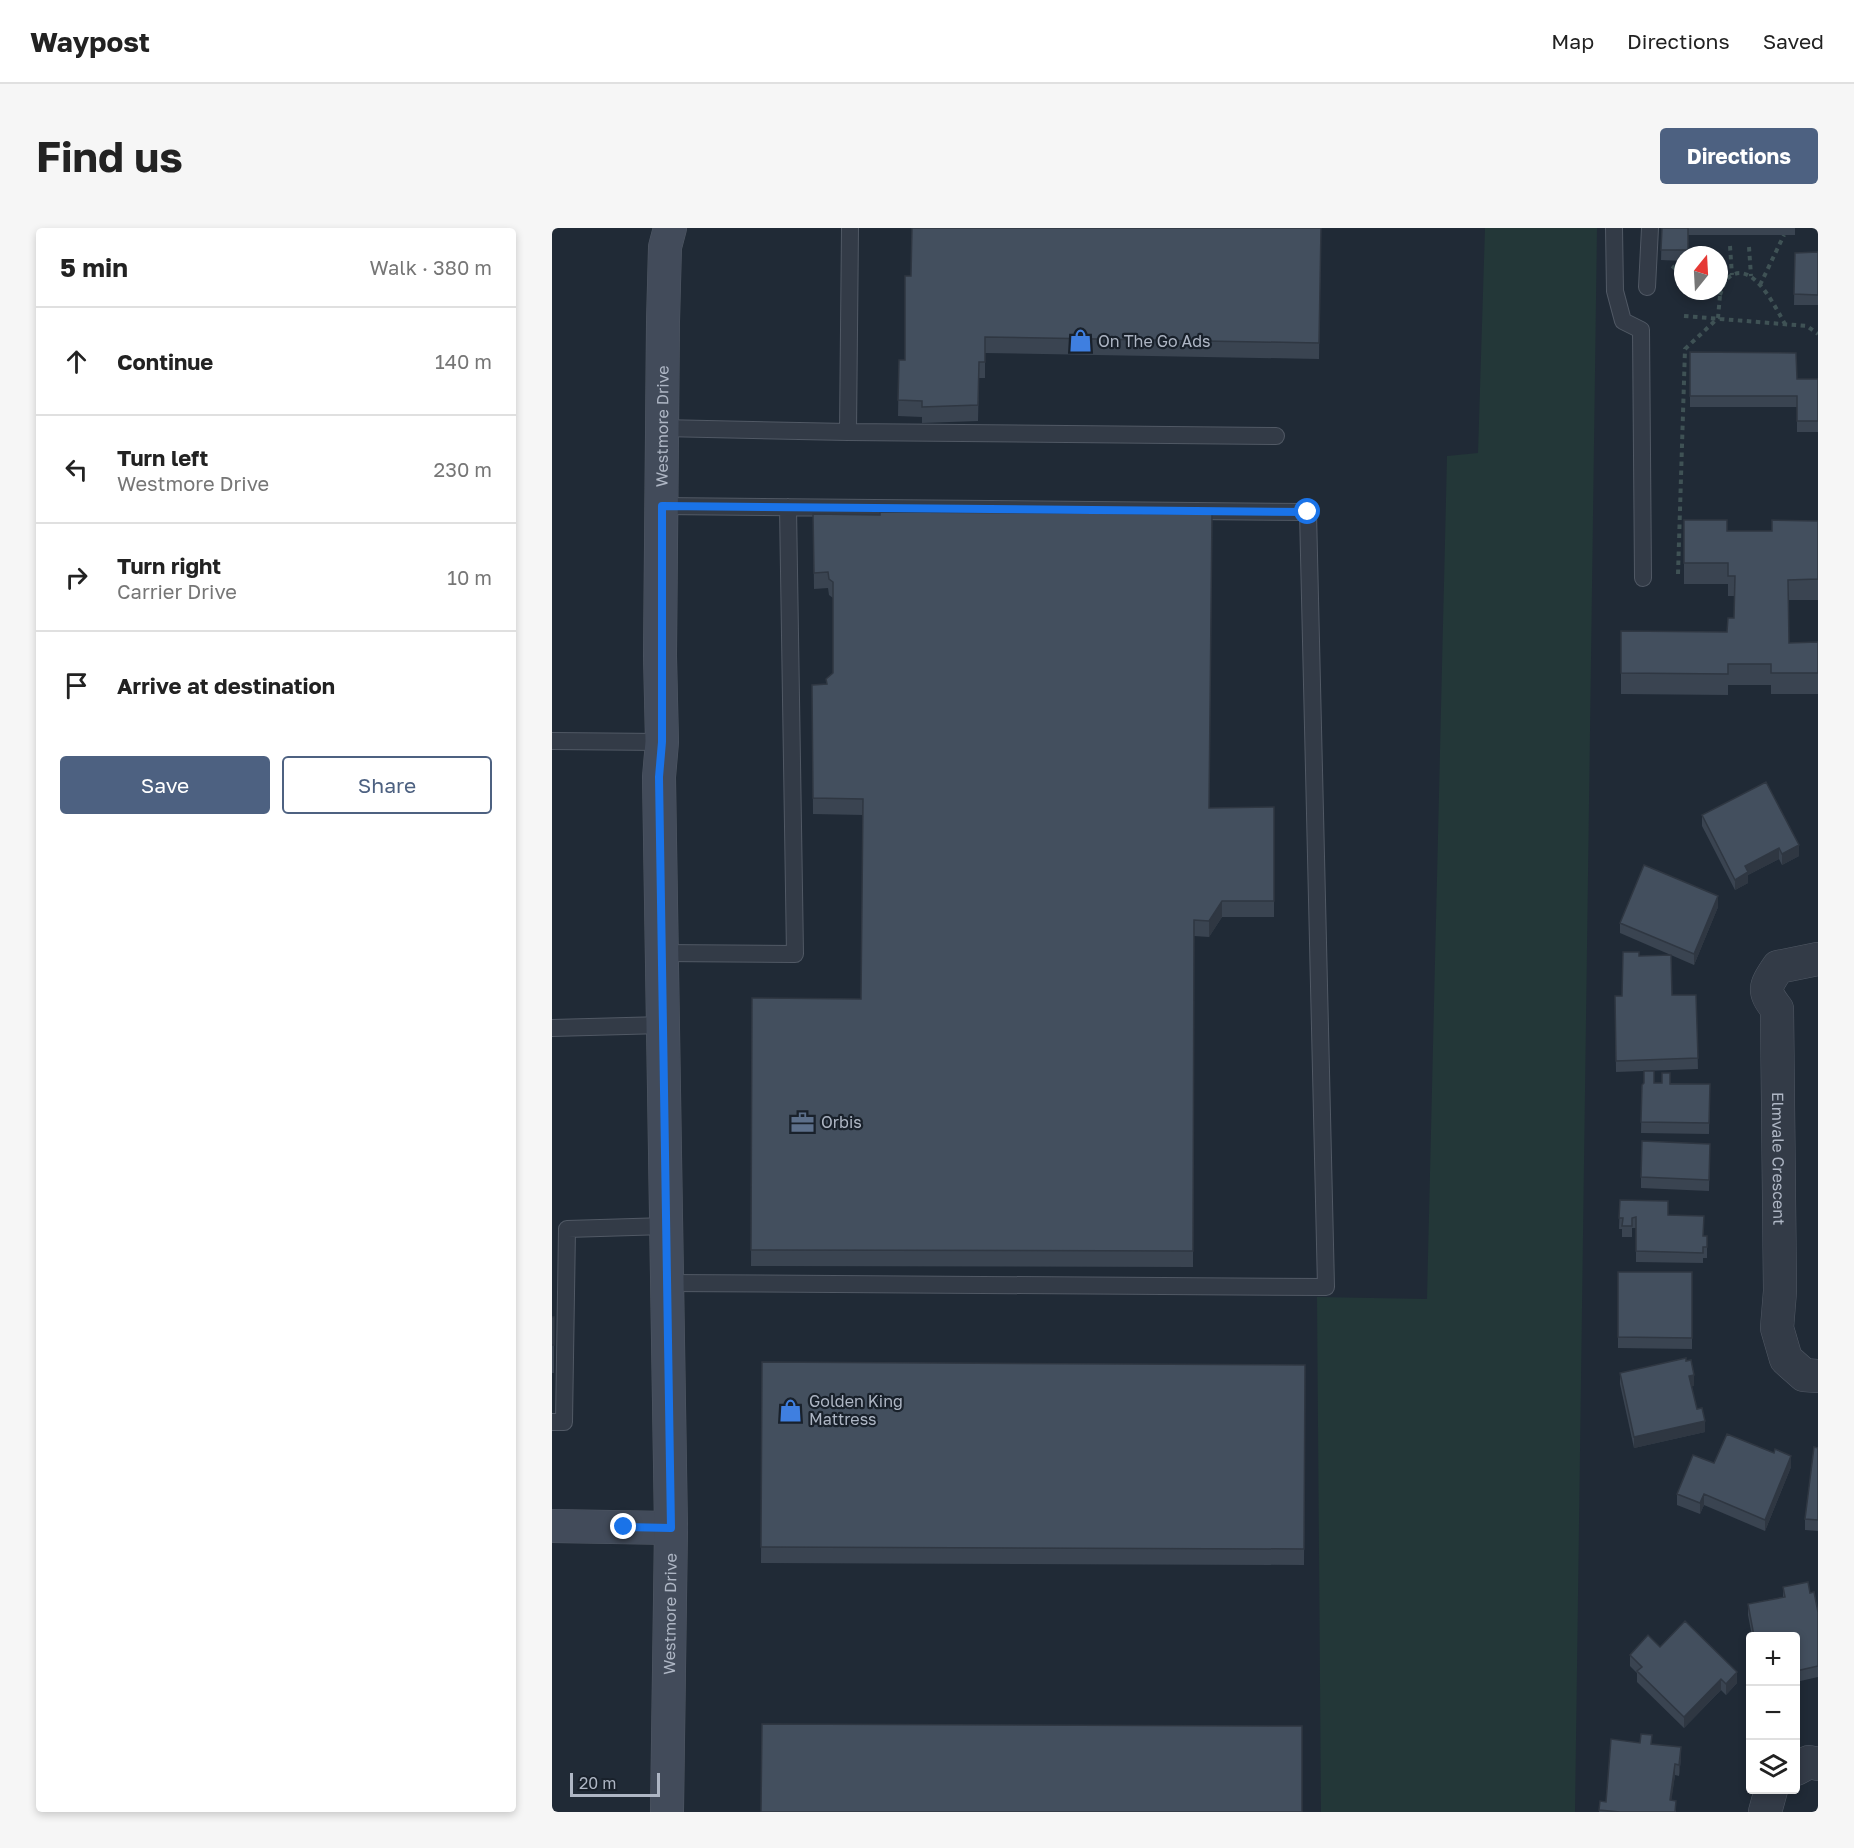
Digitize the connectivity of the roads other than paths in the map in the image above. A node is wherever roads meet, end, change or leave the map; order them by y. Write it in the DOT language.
graph roads {
  1 [pos="670,228"];
  2 [pos="850,228"];
  3 [pos="1614,228"];
  4 [pos="1650,228"];
  5 [pos="1647,287"];
  6 [pos="662,428"];
  7 [pos="849,432"];
  8 [pos="1276,436"];
  9 [pos="662,506"];
  10 [pos="788,507"];
  11 [pos="1643,578"];
  12 [pos="552,741"];
  13 [pos="662,742"];
  14 [pos="661,953"];
  15 [pos="1818,959"];
  16 [pos="663,1025"];
  17 [pos="552,1028"];
  18 [pos="666,1226"];
  19 [pos="667,1283"];
  20 [pos="1818,1376"];
  21 [pos="552,1422"];
  22 [pos="552,1526"];
  23 [pos="671,1528"];
  24 [pos="1818,1764"];
  25 [pos="1800,1766"];
  26 [pos="1770,1794"];
  27 [pos="667,1812"];
  28 [pos="1765,1812"];
  1 -- 6 [label="street, Westmore Drive"];
  2 -- 7 [label="lane"];
  3 -- 11 [label="lane"];
  4 -- 5 [label="lane"];
  6 -- 7 [label="lane"];
  6 -- 9 [label="street, Westmore Drive"];
  7 -- 8 [label="lane"];
  9 -- 10 [label="lane"];
  9 -- 13 [label="street, Westmore Drive"];
  10 -- 14 [label="lane"];
  10 -- 19 [label="lane"];
  12 -- 13 [label="lane"];
  13 -- 14 [label="street, Westmore Drive"];
  14 -- 16 [label="street, Westmore Drive"];
  15 -- 20 [label="street, Elmvale Crescent"];
  16 -- 17 [label="lane"];
  16 -- 18 [label="street, Westmore Drive"];
  18 -- 19 [label="street, Westmore Drive"];
  18 -- 21 [label="lane"];
  19 -- 23 [label="street, Westmore Drive"];
  22 -- 23 [label="street"];
  23 -- 27 [label="street, Westmore Drive"];
  24 -- 25 [label="street"];
  26 -- 28 [label="street"];
}
